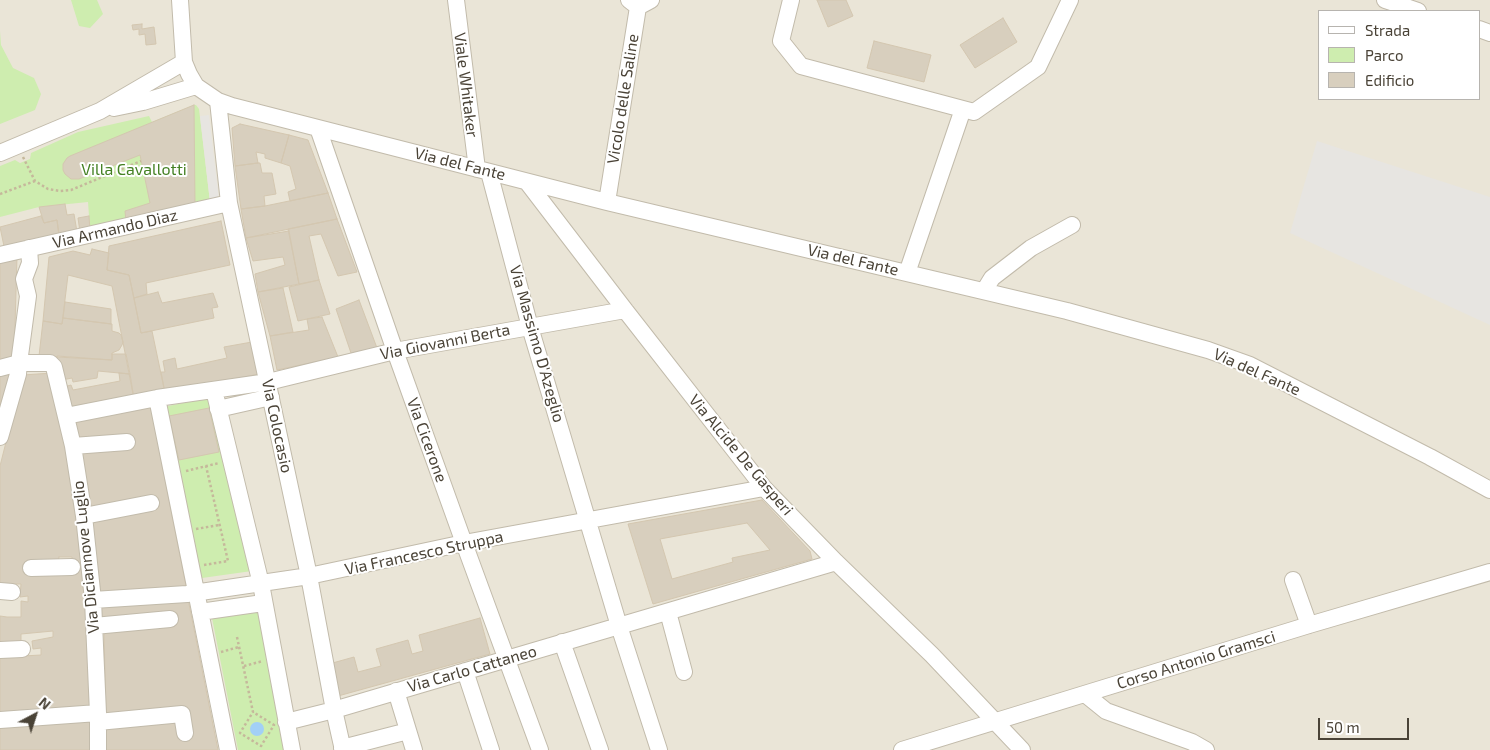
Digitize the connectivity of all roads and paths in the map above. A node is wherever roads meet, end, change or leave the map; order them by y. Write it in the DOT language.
graph roads {
  1 [pos="180,0"];
  2 [pos="456,0"];
  3 [pos="791,0"];
  4 [pos="1070,0"];
  5 [pos="1385,0"];
  6 [pos="639,2"];
  7 [pos="1415,10"];
  8 [pos="184,62"];
  9 [pos="196,86"];
  10 [pos="218,101"];
  11 [pos="963,109"];
  12 [pos="100,111"];
  13 [pos="318,128"];
  14 [pos="18,145"];
  15 [pos="0,153"];
  16 [pos="141,161"];
  17 [pos="483,170"];
  18 [pos="35,181"];
  19 [pos="527,182"];
  20 [pos="0,194"];
  21 [pos="607,202"];
  22 [pos="229,203"];
  23 [pos="1072,226"];
  24 [pos="0,255"];
  25 [pos="29,256"];
  26 [pos="907,273"];
  27 [pos="984,291"];
  28 [pos="625,310"];
  29 [pos="530,327"];
  30 [pos="395,351"];
  31 [pos="13,367"];
  32 [pos="214,390"];
  33 [pos="269,390"];
  34 [pos="157,398"];
  35 [pos="218,409"];
  36 [pos="66,416"];
  37 [pos="0,437"];
  38 [pos="127,442"];
  39 [pos="74,446"];
  40 [pos="222,463"];
  41 [pos="206,466"];
  42 [pos="172,474"];
  43 [pos="764,488"];
  44 [pos="1490,490"];
  45 [pos="151,503"];
  46 [pos="84,516"];
  47 [pos="584,520"];
  48 [pos="219,525"];
  49 [pos="184,532"];
  50 [pos="464,543"];
  51 [pos="836,562"];
  52 [pos="82,567"];
  53 [pos="192,567"];
  54 [pos="31,568"];
  55 [pos="1490,572"];
  56 [pos="310,576"];
  57 [pos="1293,580"];
  58 [pos="265,584"];
  59 [pos="192,593"];
  60 [pos="92,600"];
  61 [pos="263,602"];
  62 [pos="200,612"];
  63 [pos="662,613"];
  64 [pos="170,619"];
  65 [pos="94,626"];
  66 [pos="1309,626"];
  67 [pos="617,630"];
  68 [pos="237,637"];
  69 [pos="562,642"];
  70 [pos="239,647"];
  71 [pos="22,649"];
  72 [pos="0,650"];
  73 [pos="209,654"];
  74 [pos="508,659"];
  75 [pos="264,660"];
  76 [pos="243,666"];
  77 [pos="465,671"];
  78 [pos="684,672"];
  79 [pos="396,691"];
  80 [pos="1084,694"];
  81 [pos="334,710"];
  82 [pos="253,712"];
  83 [pos="98,717"];
  84 [pos="0,720"];
  85 [pos="286,722"];
  86 [pos="995,722"];
  87 [pos="408,731"];
  88 [pos="185,733"];
  89 [pos="261,746"];
  90 [pos="342,749"];
  91 [pos="537,749"];
  92 [pos="98,750"];
  93 [pos="228,750"];
  94 [pos="262,750"];
  95 [pos="292,750"];
  96 [pos="414,750"];
  97 [pos="491,750"];
  98 [pos="600,750"];
  99 [pos="658,750"];
  100 [pos="902,750"];
  101 [pos="1022,750"];
  102 [pos="1206,750"];
  1 -- 8 [label="street"];
  2 -- 17 [label="street, Viale Whitaker"];
  3 -- 11 [label="street"];
  4 -- 11 [label="street"];
  5 -- 7 [label="street"];
  6 -- 21 [label="street, Vicolo delle Saline"];
  8 -- 9 [label="street"];
  8 -- 12 [label="street"];
  9 -- 10 [label="street, Via del Fante"];
  9 -- 12 [label="street"];
  10 -- 13 [label="street, Via del Fante"];
  10 -- 22 [label="street, Via Colocasio"];
  11 -- 26 [label="street"];
  12 -- 14 [label="street"];
  13 -- 17 [label="street, Via del Fante"];
  13 -- 30 [label="street, Via Cicerone"];
  14 -- 15 [label="street"];
  14 -- 18 [label="path"];
  16 -- 18 [label="path"];
  17 -- 19 [label="street, Via del Fante"];
  17 -- 29 [label="street, Via Massimo D'Azeglio"];
  18 -- 20 [label="path"];
  19 -- 21 [label="street, Via del Fante"];
  19 -- 28 [label="street, Via Alcide De Gasperi"];
  21 -- 26 [label="street, Via del Fante"];
  22 -- 25 [label="street, Via Armando Diaz"];
  22 -- 33 [label="street, Via Colocasio"];
  23 -- 27 [label="street"];
  24 -- 25 [label="street, Via Armando Diaz"];
  25 -- 31 [label="street"];
  26 -- 27 [label="street, Via del Fante"];
  27 -- 44 [label="street, Via del Fante"];
  28 -- 29 [label="street, Via Giovanni Berta"];
  28 -- 43 [label="street, Via Alcide De Gasperi"];
  29 -- 30 [label="street, Via Giovanni Berta"];
  29 -- 47 [label="street, Via Massimo D'Azeglio"];
  30 -- 33 [label="street, Via Giovanni Berta"];
  30 -- 50 [label="street, Via Cicerone"];
  31 -- 36 [label="street, Via Diciannove Luglio"];
  31 -- 37 [label="street"];
  32 -- 33 [label="street"];
  32 -- 34 [label="street"];
  32 -- 35 [label="street"];
  33 -- 35 [label="street"];
  33 -- 56 [label="street, Via Colocasio"];
  34 -- 36 [label="street"];
  34 -- 42 [label="street"];
  35 -- 58 [label="street"];
  36 -- 39 [label="street, Via Diciannove Luglio"];
  38 -- 39 [label="street"];
  39 -- 46 [label="street, Via Diciannove Luglio"];
  40 -- 41 [label="path"];
  41 -- 42 [label="path"];
  41 -- 48 [label="path"];
  42 -- 49 [label="street"];
  43 -- 47 [label="street, Via Francesco Struppa"];
  43 -- 51 [label="street, Via Alcide De Gasperi"];
  45 -- 46 [label="street"];
  46 -- 52 [label="street, Via Diciannove Luglio"];
  47 -- 50 [label="street, Via Francesco Struppa"];
  47 -- 67 [label="street, Via Massimo D'Azeglio"];
  48 -- 49 [label="path"];
  48 -- 53 [label="path"];
  49 -- 53 [label="street"];
  50 -- 56 [label="street, Via Francesco Struppa"];
  50 -- 74 [label="street, Via Cicerone"];
  51 -- 63 [label="street"];
  51 -- 86 [label="street, Via Alcide De Gasperi"];
  52 -- 54 [label="street"];
  52 -- 60 [label="street, Via Diciannove Luglio"];
  53 -- 59 [label="street"];
  55 -- 66 [label="street, Corso Antonio Gramsci"];
  56 -- 58 [label="street, Via Francesco Struppa"];
  56 -- 81 [label="street, Via Colocasio"];
  57 -- 66 [label="street"];
  58 -- 59 [label="street, Via Francesco Struppa"];
  58 -- 61 [label="street"];
  59 -- 60 [label="street"];
  59 -- 62 [label="street"];
  60 -- 65 [label="street, Via Diciannove Luglio"];
  61 -- 62 [label="street"];
  61 -- 85 [label="street"];
  62 -- 73 [label="street"];
  63 -- 67 [label="street, Via Carlo Cattaneo"];
  63 -- 78 [label="street"];
  64 -- 65 [label="street"];
  65 -- 83 [label="street, Via Diciannove Luglio"];
  66 -- 80 [label="street, Corso Antonio Gramsci"];
  67 -- 69 [label="street, Via Carlo Cattaneo"];
  67 -- 99 [label="street"];
  68 -- 70 [label="path"];
  69 -- 74 [label="street, Via Carlo Cattaneo"];
  69 -- 98 [label="street"];
  70 -- 73 [label="path"];
  70 -- 76 [label="path"];
  71 -- 72 [label="street"];
  73 -- 93 [label="street"];
  74 -- 77 [label="street, Via Carlo Cattaneo"];
  74 -- 91 [label="street, Via Cicerone"];
  75 -- 76 [label="path"];
  76 -- 82 [label="path"];
  77 -- 79 [label="street, Via Carlo Cattaneo"];
  77 -- 97 [label="street"];
  79 -- 81 [label="street, Via Carlo Cattaneo"];
  79 -- 87 [label="street"];
  80 -- 86 [label="street, Corso Antonio Gramsci"];
  80 -- 102 [label="street"];
  81 -- 85 [label="street, Via Carlo Cattaneo"];
  81 -- 90 [label="street, Via Colocasio"];
  82 -- 89 [label="path"];
  82 -- 89 [label="path"];
  83 -- 84 [label="street"];
  83 -- 88 [label="street"];
  83 -- 92 [label="street, Via Diciannove Luglio"];
  85 -- 95 [label="street"];
  86 -- 100 [label="street, Corso Antonio Gramsci"];
  86 -- 101 [label="street, Via Alcide De Gasperi"];
  87 -- 90 [label="street"];
  87 -- 96 [label="street"];
  89 -- 94 [label="path"];
}
